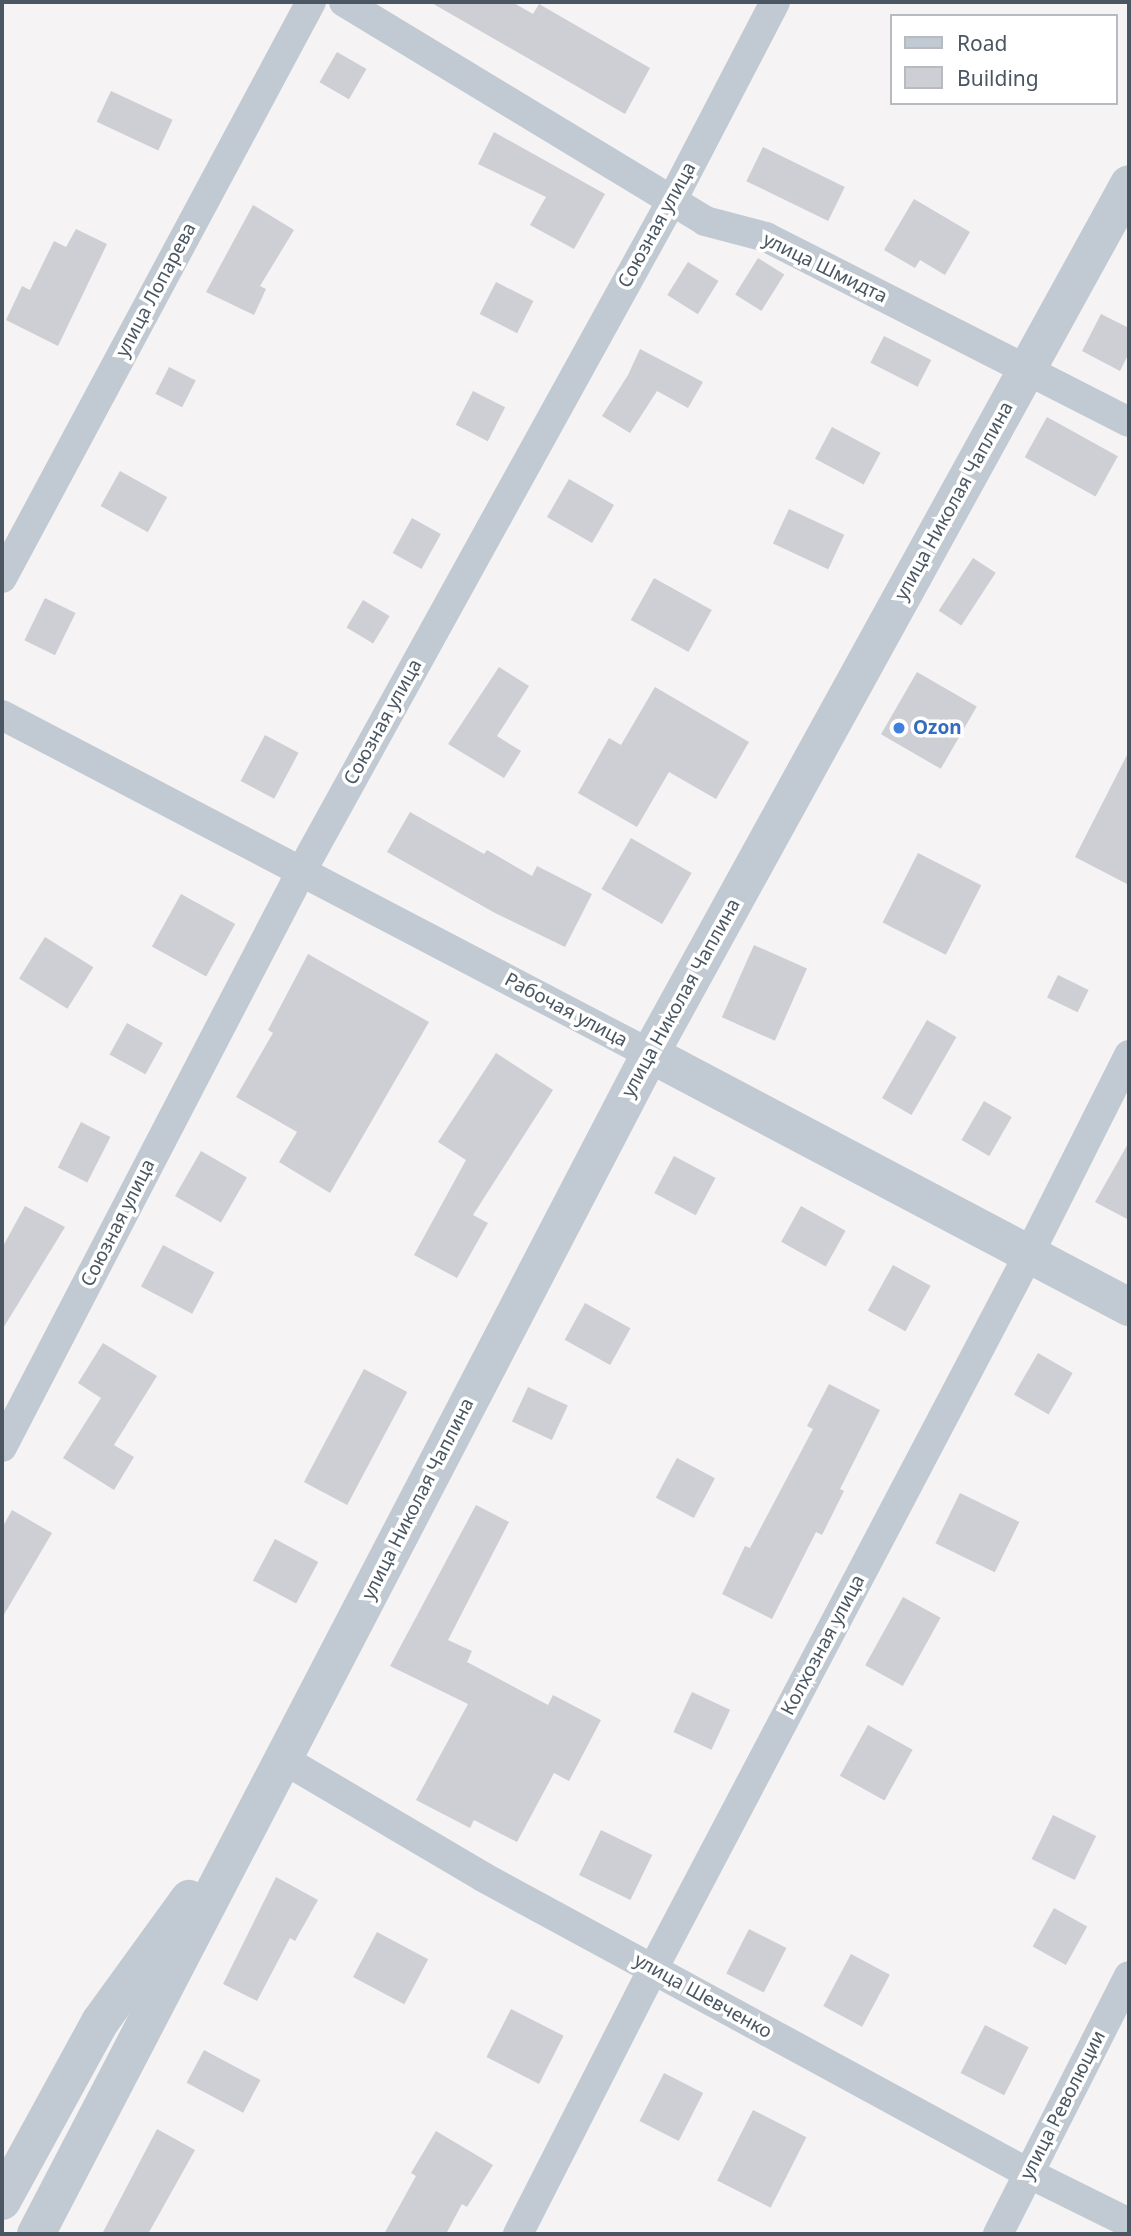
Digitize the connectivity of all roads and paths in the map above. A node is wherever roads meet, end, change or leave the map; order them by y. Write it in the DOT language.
graph roads {
  1 [pos="311,2"];
  2 [pos="344,2"];
  3 [pos="775,2"];
  4 [pos="1129,184"];
  5 [pos="671,202"];
  6 [pos="1028,368"];
  7 [pos="1129,422"];
  8 [pos="2,578"];
  9 [pos="2,715"];
  10 [pos="301,872"];
  11 [pos="650,1054"];
  12 [pos="1129,1055"];
  13 [pos="1028,1256"];
  14 [pos="1129,1307"];
  15 [pos="2,1447"];
  16 [pos="283,1759"];
  17 [pos="250,1820"];
  18 [pos="653,1969"];
  19 [pos="1129,1976"];
  20 [pos="1028,2173"];
  21 [pos="2,2201"];
  22 [pos="1129,2223"];
  23 [pos="36,2234"];
  24 [pos="518,2234"];
  25 [pos="998,2234"];
  1 -- 8 [label="street, улица Лопарева"];
  2 -- 5 [label="street, улица Шмидта"];
  3 -- 5 [label="street, Союзная улица"];
  4 -- 6 [label="street, улица Николая Чаплина"];
  5 -- 6 [label="street, улица Шмидта"];
  5 -- 10 [label="street, Союзная улица"];
  6 -- 7 [label="street, улица Шмидта"];
  6 -- 11 [label="street, улица Николая Чаплина"];
  9 -- 10 [label="street, Рабочая улица"];
  10 -- 11 [label="street, Рабочая улица"];
  10 -- 15 [label="street, Союзная улица"];
  11 -- 13 [label="street, Рабочая улица"];
  11 -- 16 [label="street, улица Николая Чаплина"];
  12 -- 13 [label="street, Колхозная улица"];
  13 -- 14 [label="street, Рабочая улица"];
  13 -- 18 [label="street, Колхозная улица"];
  16 -- 17 [label="street, улица Николая Чаплина"];
  16 -- 18 [label="street, улица Шевченко"];
  17 -- 21 [label="street"];
  17 -- 23 [label="street"];
  18 -- 20 [label="street, улица Шевченко"];
  18 -- 24 [label="street, Колхозная улица"];
  19 -- 20 [label="street, улица Революции"];
  20 -- 22 [label="street, улица Шевченко"];
  20 -- 25 [label="street, улица Революции"];
}
